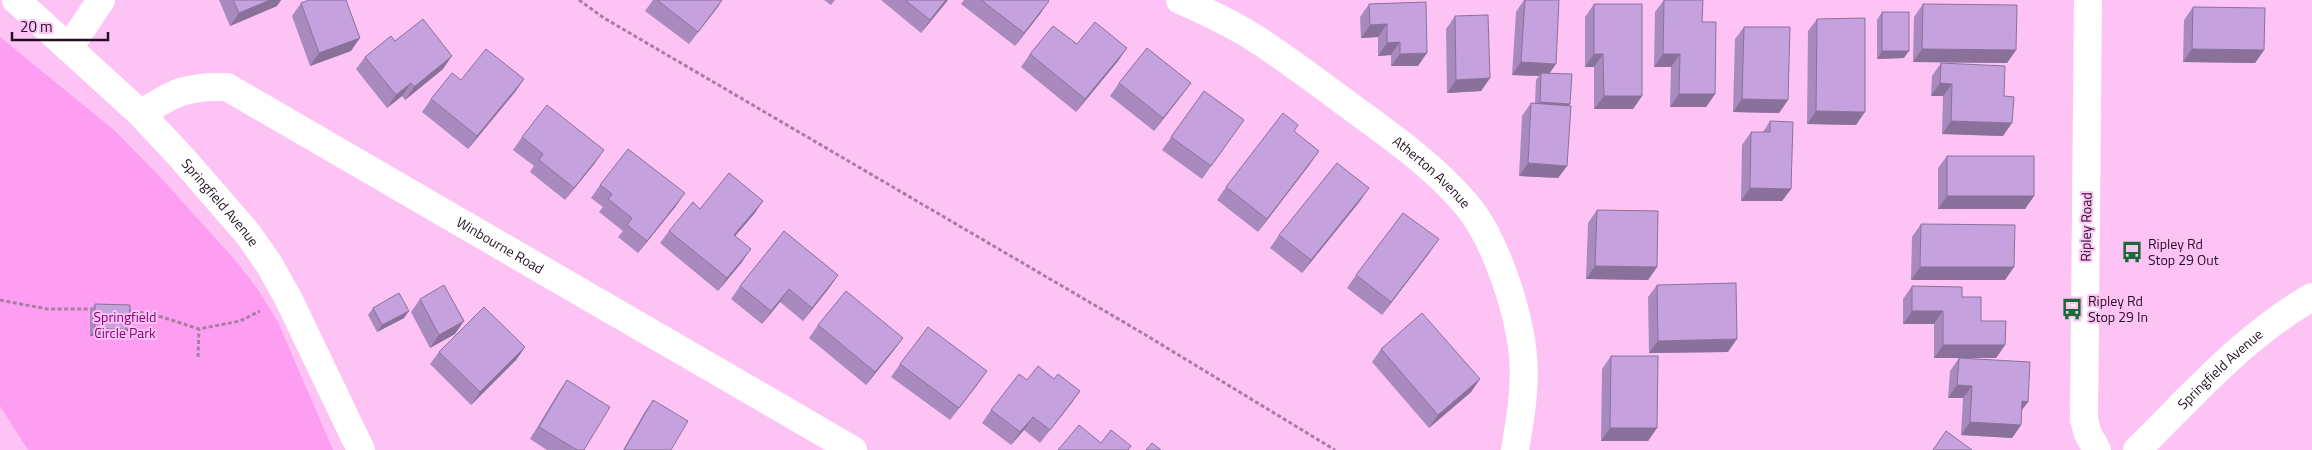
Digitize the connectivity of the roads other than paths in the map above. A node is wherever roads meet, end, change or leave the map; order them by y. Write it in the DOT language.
graph roads {
  1 [pos="16,0"];
  2 [pos="101,0"];
  3 [pos="1180,0"];
  4 [pos="2088,0"];
  5 [pos="69,48"];
  6 [pos="141,114"];
  7 [pos="2312,297"];
  8 [pos="361,450"];
  9 [pos="853,450"];
  10 [pos="1514,450"];
  11 [pos="2097,450"];
  12 [pos="2138,450"];
  1 -- 5 [label="street, Springfield Avenue"];
  2 -- 5 [label="street"];
  3 -- 10 [label="street, Atherton Avenue"];
  4 -- 11 [label="street, Ripley Road"];
  5 -- 6 [label="street, Springfield Avenue"];
  6 -- 8 [label="street, Springfield Avenue"];
  6 -- 9 [label="street, Winbourne Road"];
  7 -- 12 [label="street, Springfield Avenue"];
}
